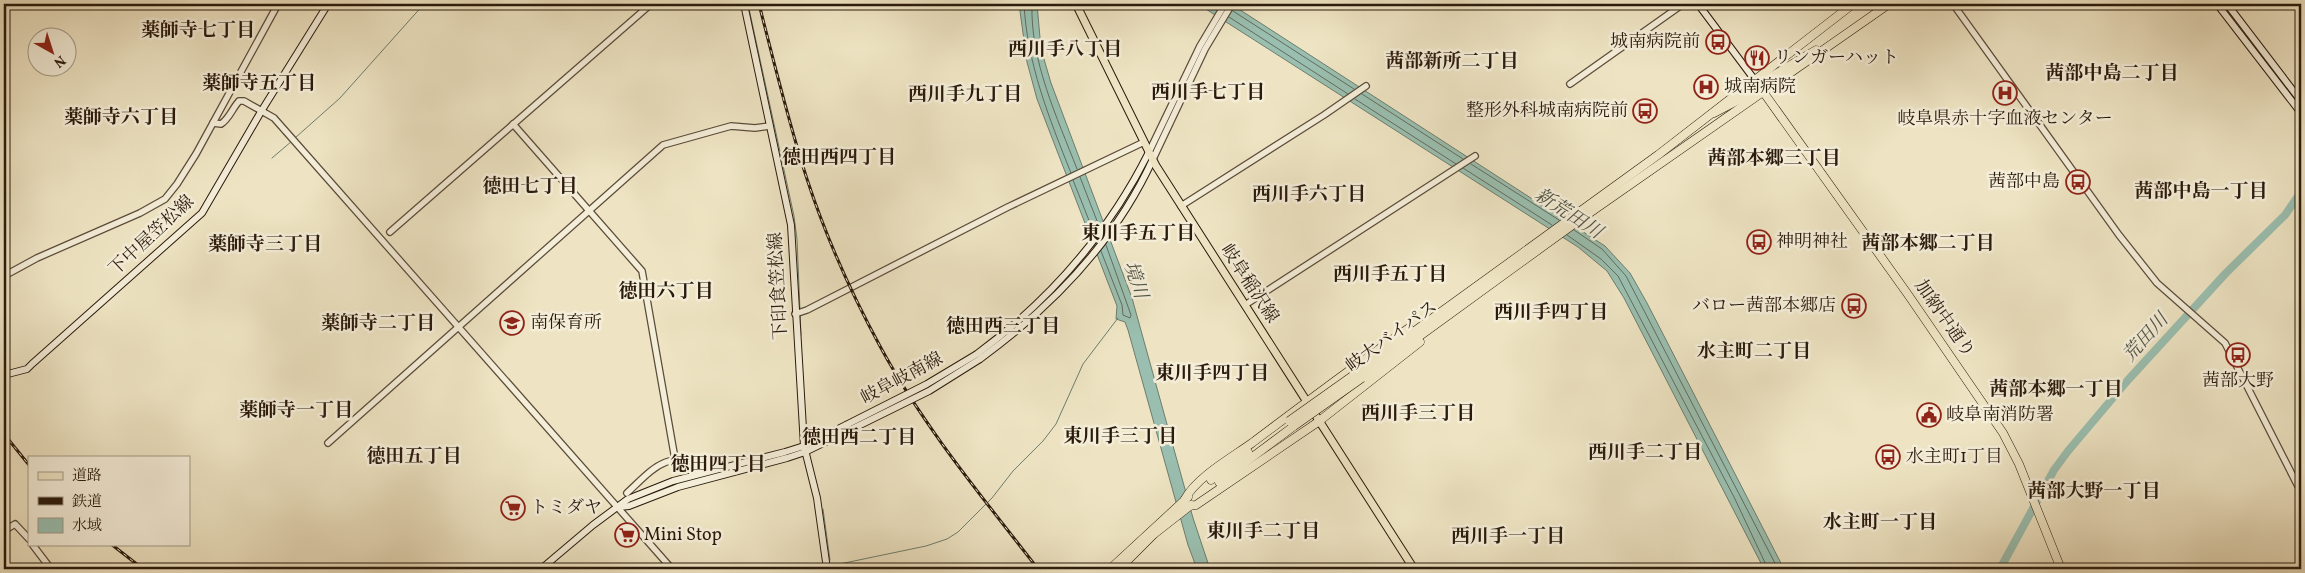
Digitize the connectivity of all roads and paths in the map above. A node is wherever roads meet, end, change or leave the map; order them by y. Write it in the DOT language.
graph roads {
  1 [pos="278,4"];
  2 [pos="328,4"];
  3 [pos="651,4"];
  4 [pos="744,4"];
  5 [pos="1076,4"];
  6 [pos="1225,4"];
  7 [pos="1232,4"];
  8 [pos="1683,4"];
  9 [pos="1698,4"];
  10 [pos="1853,4"];
  11 [pos="1889,4"];
  12 [pos="1953,4"];
  13 [pos="2217,4"];
  14 [pos="2227,4"];
  15 [pos="1217,20"];
  16 [pos="1827,48"];
  17 [pos="1754,79"];
  18 [pos="1570,84"];
  19 [pos="1365,86"];
  20 [pos="1764,93"];
  21 [pos="2301,101"];
  22 [pos="262,110"];
  23 [pos="2301,113"];
  24 [pos="1708,114"];
  25 [pos="213,123"];
  26 [pos="512,124"];
  27 [pos="770,126"];
  28 [pos="1144,142"];
  29 [pos="1149,152"];
  30 [pos="1474,157"];
  31 [pos="1153,160"];
  32 [pos="1182,206"];
  33 [pos="589,211"];
  34 [pos="1109,229"];
  35 [pos="390,232"];
  36 [pos="4,276"];
  37 [pos="1245,305"];
  38 [pos="1452,308"];
  39 [pos="796,313"];
  40 [pos="458,327"];
  41 [pos="979,357"];
  42 [pos="4,375"];
  43 [pos="1306,402"];
  44 [pos="1318,422"];
  45 [pos="328,443"];
  46 [pos="804,449"];
  47 [pos="675,459"];
  48 [pos="707,463"];
  49 [pos="1217,476"];
  50 [pos="2301,492"];
  51 [pos="627,493"];
  52 [pos="1187,503"];
  53 [pos="618,508"];
  54 [pos="4,531"];
  55 [pos="1153,531"];
  56 [pos="28,539"];
  57 [pos="34,546"];
  58 [pos="826,567"];
  59 [pos="51,569"];
  60 [pos="541,569"];
  61 [pos="672,569"];
  62 [pos="1110,569"];
  63 [pos="1119,569"];
  64 [pos="1414,569"];
  65 [pos="2061,569"];
  1 -- 25 [label="street"];
  2 -- 22 [label="main road, 下中屋笠松線"];
  3 -- 26 [label="street"];
  4 -- 27 [label="main road, 下印食笠松線"];
  5 -- 28 [label="main road, 岐阜稲沢線"];
  6 -- 15 [label="street"];
  7 -- 15 [label="street"];
  8 -- 18 [label="street"];
  9 -- 17 [label="main road"];
  10 -- 17 [label="highway, 岐大バイパス"];
  11 -- 16 [label="highway, 岐大バイパス"];
  12 -- 50 [label="street"];
  13 -- 23 [label="main road"];
  14 -- 21 [label="main road"];
  15 -- 29 [label="street"];
  15 -- 31 [label="street"];
  16 -- 17 [label="highway"];
  16 -- 20 [label="highway, 岐大バイパス"];
  17 -- 20 [label="highway, 加納中通り"];
  17 -- 24 [label="highway, 岐大バイパス"];
  19 -- 32 [label="street"];
  20 -- 24 [label="highway"];
  20 -- 38 [label="highway, 岐大バイパス"];
  20 -- 65 [label="highway, 加納中通り"];
  22 -- 25 [label="street"];
  22 -- 40 [label="street"];
  22 -- 42 [label="main road, 下中屋笠松線"];
  24 -- 38 [label="highway, 岐大バイパス"];
  25 -- 36 [label="street"];
  26 -- 33 [label="street"];
  26 -- 35 [label="street"];
  27 -- 33 [label="street"];
  27 -- 39 [label="main road, 下印食笠松線"];
  28 -- 29 [label="main road, 岐阜稲沢線"];
  28 -- 39 [label="street"];
  29 -- 31 [label="main road, 岐阜稲沢線"];
  29 -- 34 [label="main road, 岐阜岐南線"];
  30 -- 37 [label="street"];
  31 -- 32 [label="main road, 岐阜稲沢線"];
  31 -- 34 [label="main road, 岐阜岐南線"];
  32 -- 37 [label="main road, 岐阜稲沢線"];
  33 -- 40 [label="street"];
  33 -- 47 [label="street"];
  34 -- 41 [label="main road, 岐阜岐南線"];
  34 -- 41 [label="main road, 岐阜岐南線"];
  37 -- 43 [label="main road, 岐阜稲沢線"];
  38 -- 43 [label="highway"];
  38 -- 44 [label="highway"];
  38 -- 49 [label="highway, 岐大バイパス, bridge"];
  39 -- 46 [label="main road, 下印食笠松線"];
  40 -- 45 [label="street"];
  40 -- 53 [label="street"];
  41 -- 46 [label="main road, 岐阜岐南線, bridge"];
  43 -- 44 [label="main road, 岐阜稲沢線"];
  43 -- 49 [label="highway"];
  44 -- 52 [label="highway"];
  44 -- 64 [label="main road, 岐阜稲沢線"];
  46 -- 53 [label="main road, 岐阜岐南線"];
  46 -- 58 [label="main road, 下印食笠松線"];
  47 -- 48 [label="street"];
  47 -- 51 [label="street"];
  49 -- 52 [label="highway, 岐大バイパス"];
  52 -- 55 [label="highway, 岐大バイパス"];
  53 -- 60 [label="main road, 岐阜岐南線"];
  53 -- 61 [label="street"];
  54 -- 56 [label="street"];
  55 -- 62 [label="highway, 岐大バイパス"];
  55 -- 63 [label="highway, 岐大バイパス"];
  57 -- 59 [label="street"];
}
